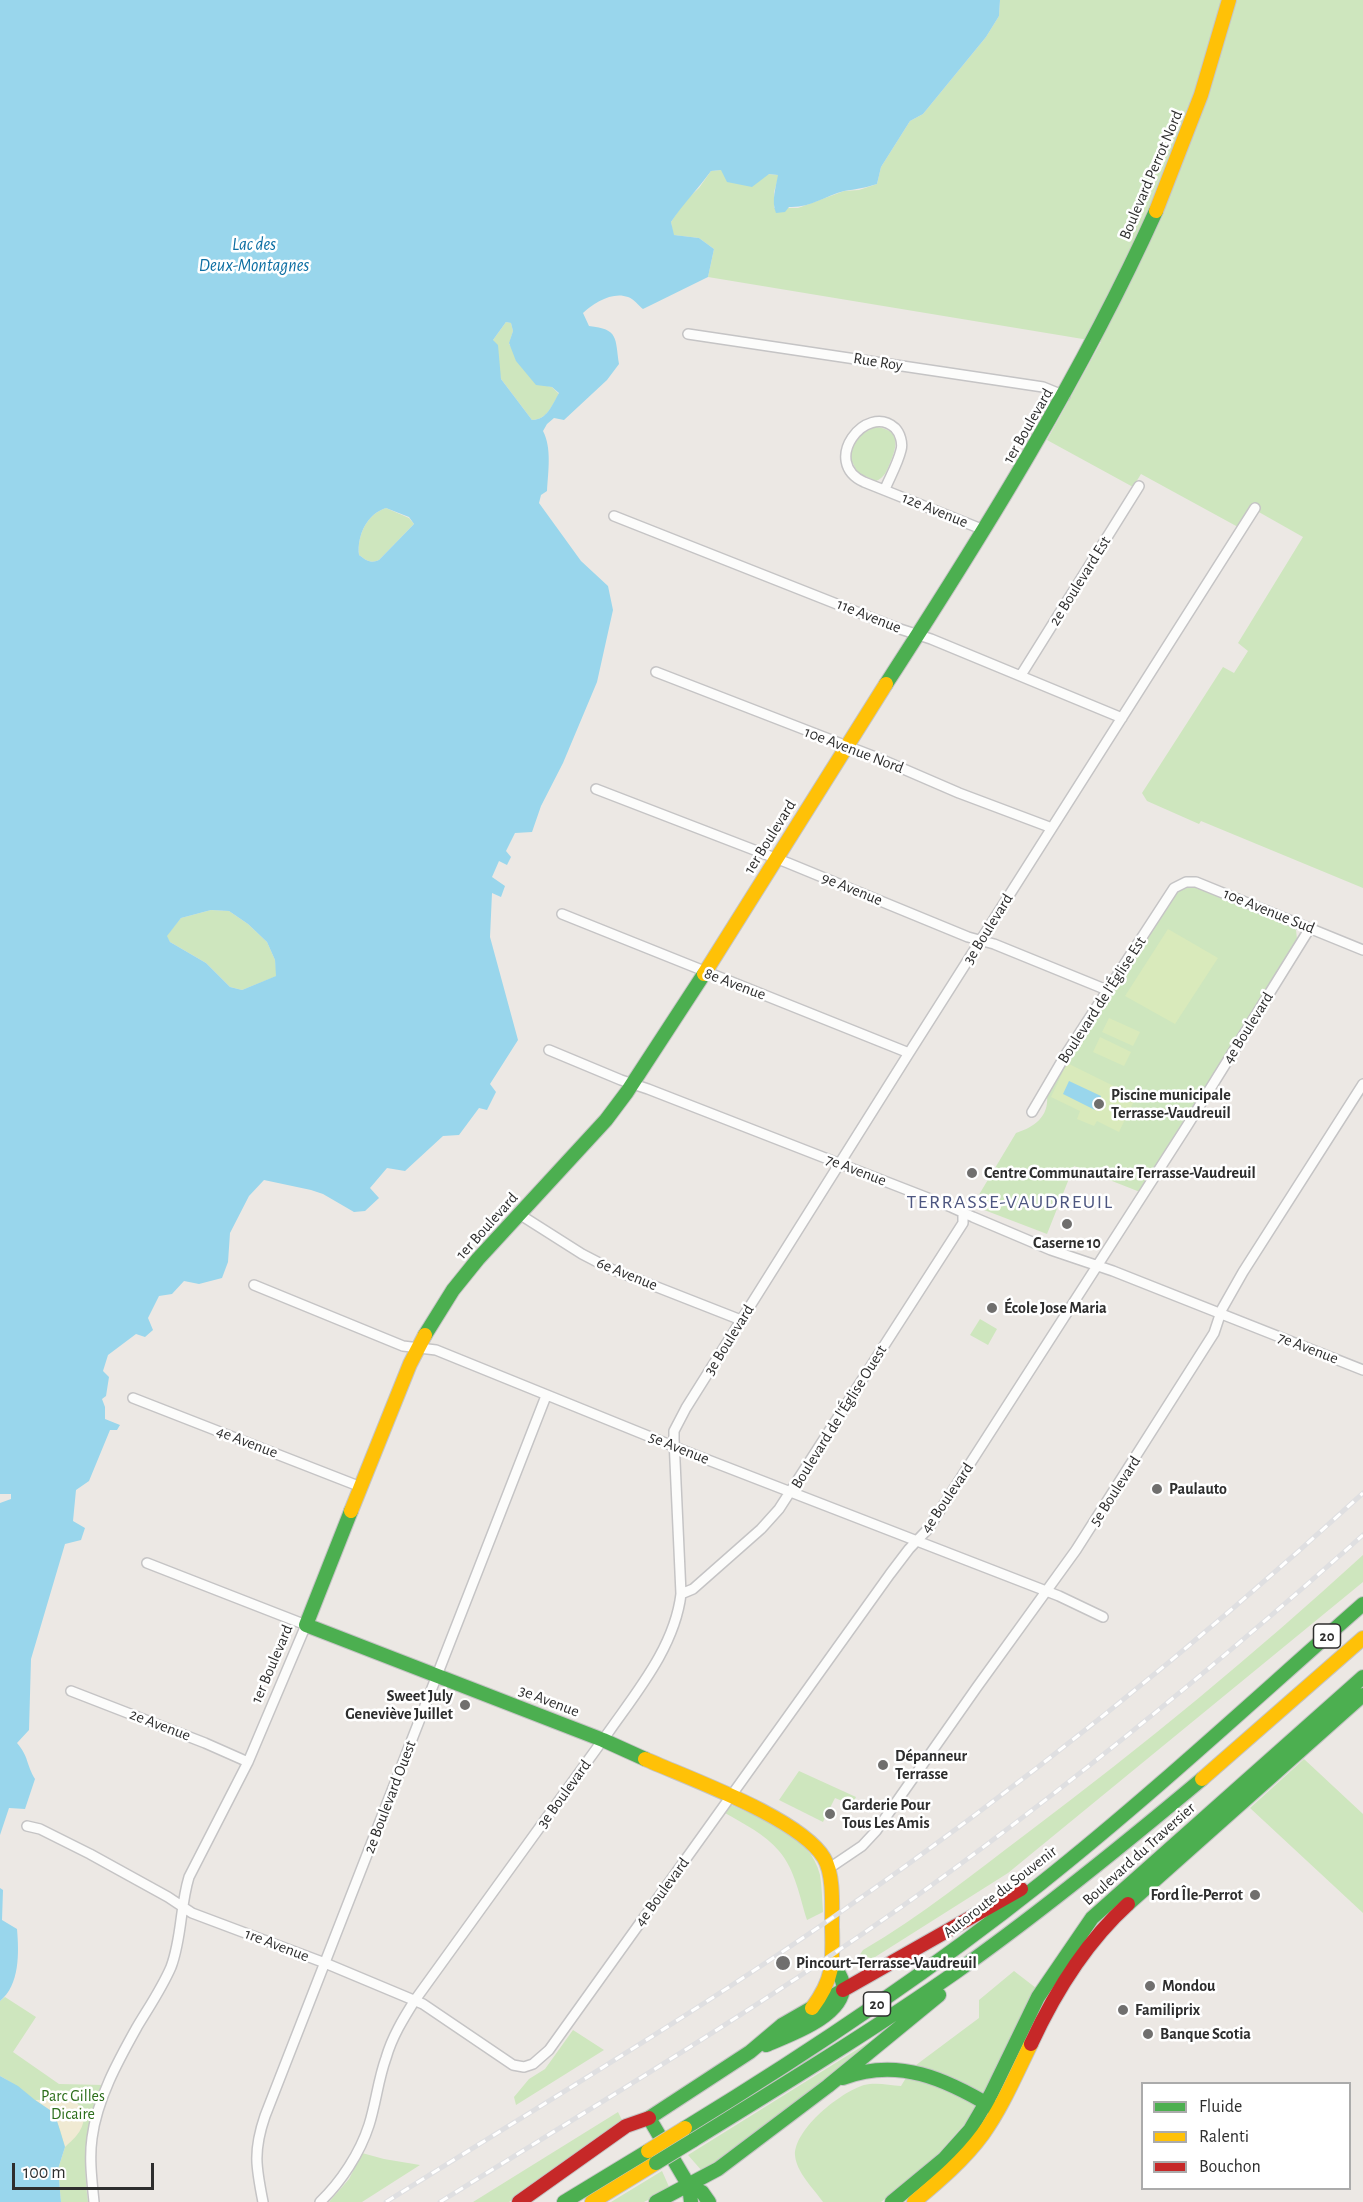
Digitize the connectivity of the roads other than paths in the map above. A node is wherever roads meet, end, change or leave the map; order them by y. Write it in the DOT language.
graph roads {
  1 [pos="1229,0"];
  2 [pos="688,334"];
  3 [pos="1086,357"];
  4 [pos="1065,396"];
  5 [pos="1139,486"];
  6 [pos="885,489"];
  7 [pos="1255,508"];
  8 [pos="614,516"];
  9 [pos="984,530"];
  10 [pos="918,635"];
  11 [pos="656,672"];
  12 [pos="1021,675"];
  13 [pos="1122,718"];
  14 [pos="847,746"];
  15 [pos="596,789"];
  16 [pos="1052,828"];
  17 [pos="775,859"];
  18 [pos="1174,888"];
  19 [pos="562,914"];
  20 [pos="1310,928"];
  21 [pos="980,941"];
  22 [pos="1363,950"];
  23 [pos="705,971"];
  24 [pos="1107,990"];
  25 [pos="549,1050"];
  26 [pos="909,1053"];
  27 [pos="633,1083"];
  28 [pos="1363,1084"];
  29 [pos="1032,1112"];
  30 [pos="840,1164"];
  31 [pos="963,1213"];
  32 [pos="519,1214"];
  33 [pos="1098,1266"];
  34 [pos="254,1285"];
  35 [pos="1220,1315"];
  36 [pos="741,1320"];
  37 [pos="418,1348"];
  38 [pos="1363,1370"];
  39 [pos="546,1396"];
  40 [pos="134,1398"];
  41 [pos="674,1445"];
  42 [pos="361,1487"];
  43 [pos="792,1492"];
  44 [pos="917,1540"];
  45 [pos="147,1563"];
  46 [pos="1045,1592"];
  47 [pos="681,1594"];
  48 [pos="1363,1604"];
  49 [pos="1103,1617"];
  50 [pos="306,1625"];
  51 [pos="1363,1638"];
  52 [pos="438,1675"];
  53 [pos="1363,1677"];
  54 [pos="72,1691"];
  55 [pos="1363,1695"];
  56 [pos="603,1740"];
  57 [pos="248,1762"];
  58 [pos="730,1798"];
  59 [pos="27,1826"];
  60 [pos="1061,1867"];
  61 [pos="828,1869"];
  62 [pos="183,1907"];
  63 [pos="1009,1933"];
  64 [pos="325,1963"];
  65 [pos="833,1964"];
  66 [pos="843,1990"];
  67 [pos="415,2000"];
  68 [pos="812,2008"];
  69 [pos="750,2052"];
  70 [pos="524,2067"];
  71 [pos="828,2086"];
  72 [pos="995,2106"];
  73 [pos="649,2118"];
  74 [pos="689,2135"];
  75 [pos="688,2186"];
  76 [pos="94,2202"];
  77 [pos="263,2202"];
  78 [pos="320,2202"];
  79 [pos="519,2202"];
  80 [pos="564,2202"];
  81 [pos="592,2202"];
  82 [pos="656,2202"];
  83 [pos="691,2202"];
  84 [pos="709,2202"];
  85 [pos="892,2202"];
  86 [pos="914,2202"];
  1 -- 3 [label="main road, Boulevard Perrot Nord"];
  2 -- 4 [label="street, Rue Roy"];
  3 -- 4 [label="main road, 1er Boulevard"];
  4 -- 9 [label="main road, 1er Boulevard"];
  5 -- 12 [label="street, 2e Boulevard Est"];
  6 -- 6 [label="street, 12e Avenue"];
  6 -- 9 [label="street, 12e Avenue"];
  7 -- 13 [label="street, 3e Boulevard"];
  8 -- 10 [label="street, 11e Avenue"];
  9 -- 10 [label="main road, 1er Boulevard"];
  10 -- 12 [label="street, 11e Avenue"];
  10 -- 14 [label="main road, 1er Boulevard"];
  11 -- 14 [label="street, 10e Avenue Nord"];
  12 -- 13 [label="street, 11e Avenue"];
  13 -- 16 [label="street, 3e Boulevard"];
  14 -- 16 [label="street, 10e Avenue Nord"];
  14 -- 17 [label="main road, 1er Boulevard"];
  15 -- 17 [label="street, 9e Avenue"];
  16 -- 21 [label="street, 3e Boulevard"];
  17 -- 21 [label="street, 9e Avenue"];
  17 -- 23 [label="main road, 1er Boulevard"];
  18 -- 20 [label="street, 10e Avenue Sud"];
  18 -- 24 [label="street, Boulevard de l'Église Est"];
  19 -- 23 [label="street, 8e Avenue"];
  20 -- 22 [label="street, 10e Avenue Sud"];
  20 -- 33 [label="street, 4e Boulevard"];
  21 -- 24 [label="street, 9e Avenue"];
  21 -- 26 [label="street, 3e Boulevard"];
  23 -- 26 [label="street, 8e Avenue"];
  23 -- 27 [label="main road, 1er Boulevard"];
  24 -- 29 [label="street, Boulevard de l'Église Est"];
  25 -- 27 [label="street, 7e Avenue"];
  26 -- 30 [label="street, 3e Boulevard"];
  27 -- 30 [label="street, 7e Avenue"];
  27 -- 32 [label="main road, 1er Boulevard"];
  28 -- 35 [label="street, 5e Boulevard"];
  30 -- 31 [label="street, 7e Avenue"];
  30 -- 36 [label="street, 3e Boulevard"];
  31 -- 33 [label="street, 7e Avenue"];
  31 -- 43 [label="street, Boulevard de l'Église Ouest"];
  32 -- 36 [label="street, 6e Avenue"];
  32 -- 37 [label="main road, 1er Boulevard"];
  33 -- 35 [label="street, 7e Avenue"];
  33 -- 44 [label="street, 4e Boulevard"];
  34 -- 37 [label="street, 5e Avenue"];
  35 -- 38 [label="street, 7e Avenue"];
  35 -- 46 [label="street, 5e Boulevard"];
  36 -- 41 [label="street, 3e Boulevard"];
  37 -- 39 [label="street, 5e Avenue"];
  37 -- 42 [label="main road, 1er Boulevard"];
  39 -- 41 [label="street, 5e Avenue"];
  39 -- 52 [label="street, 2e Boulevard Ouest"];
  40 -- 42 [label="street, 4e Avenue"];
  41 -- 43 [label="street, 5e Avenue"];
  41 -- 47 [label="street, 3e Boulevard"];
  42 -- 50 [label="main road, 1er Boulevard"];
  43 -- 44 [label="street, 5e Avenue"];
  43 -- 47 [label="street, Boulevard de l'Église Ouest"];
  44 -- 46 [label="street, 5e Avenue"];
  44 -- 58 [label="street, 4e Boulevard"];
  45 -- 50 [label="street, 3e Avenue"];
  46 -- 49 [label="street, 5e Avenue"];
  46 -- 61 [label="street, 5e Boulevard"];
  47 -- 56 [label="street, 3e Boulevard"];
  48 -- 60 [label="main road, Autoroute du Souvenir / 20"];
  50 -- 52 [label="main road, 3e Avenue"];
  50 -- 57 [label="street, 1er Boulevard"];
  51 -- 63 [label="main road, Autoroute du Souvenir / 20"];
  52 -- 56 [label="main road, 3e Avenue"];
  52 -- 64 [label="street, 2e Boulevard Ouest"];
  53 -- 72 [label="main road, Boulevard du Traversier"];
  54 -- 57 [label="street, 2e Avenue"];
  55 -- 72 [label="main road, Boulevard du Traversier"];
  56 -- 58 [label="main road, 3e Avenue"];
  56 -- 67 [label="street, 3e Boulevard"];
  57 -- 62 [label="street, 1er Boulevard"];
  58 -- 61 [label="main road, 3e Avenue"];
  58 -- 70 [label="street, 4e Boulevard"];
  59 -- 62 [label="street, 1re Avenue"];
  60 -- 66 [label="main road"];
  60 -- 74 [label="main road, Autoroute du Souvenir / 20"];
  61 -- 65 [label="main road, 3e Avenue"];
  62 -- 64 [label="street, 1re Avenue"];
  62 -- 76 [label="street, 1er Boulevard"];
  63 -- 71 [label="main road"];
  63 -- 74 [label="main road, Autoroute du Souvenir / 20"];
  64 -- 67 [label="street, 1re Avenue"];
  64 -- 77 [label="street, 2e Boulevard Ouest"];
  65 -- 66 [label="main road, 3e Avenue"];
  65 -- 68 [label="main road, 3e Avenue"];
  66 -- 68 [label="main road, 3e Avenue"];
  66 -- 69 [label="main road, 3e Avenue"];
  67 -- 70 [label="street, 1re Avenue"];
  67 -- 78 [label="street, 3e Boulevard"];
  68 -- 69 [label="main road, 3e Avenue"];
  69 -- 73 [label="main road, 3e Avenue"];
  71 -- 72 [label="main road"];
  71 -- 75 [label="main road"];
  72 -- 85 [label="main road, Boulevard du Traversier"];
  72 -- 86 [label="main road, Boulevard du Traversier"];
  73 -- 75 [label="main road"];
  73 -- 79 [label="main road, 3e Avenue"];
  74 -- 80 [label="main road, Autoroute du Souvenir / 20, bridge"];
  74 -- 81 [label="main road, Autoroute du Souvenir / 20, bridge"];
  75 -- 82 [label="main road"];
  75 -- 83 [label="main road"];
  75 -- 84 [label="main road"];
}
